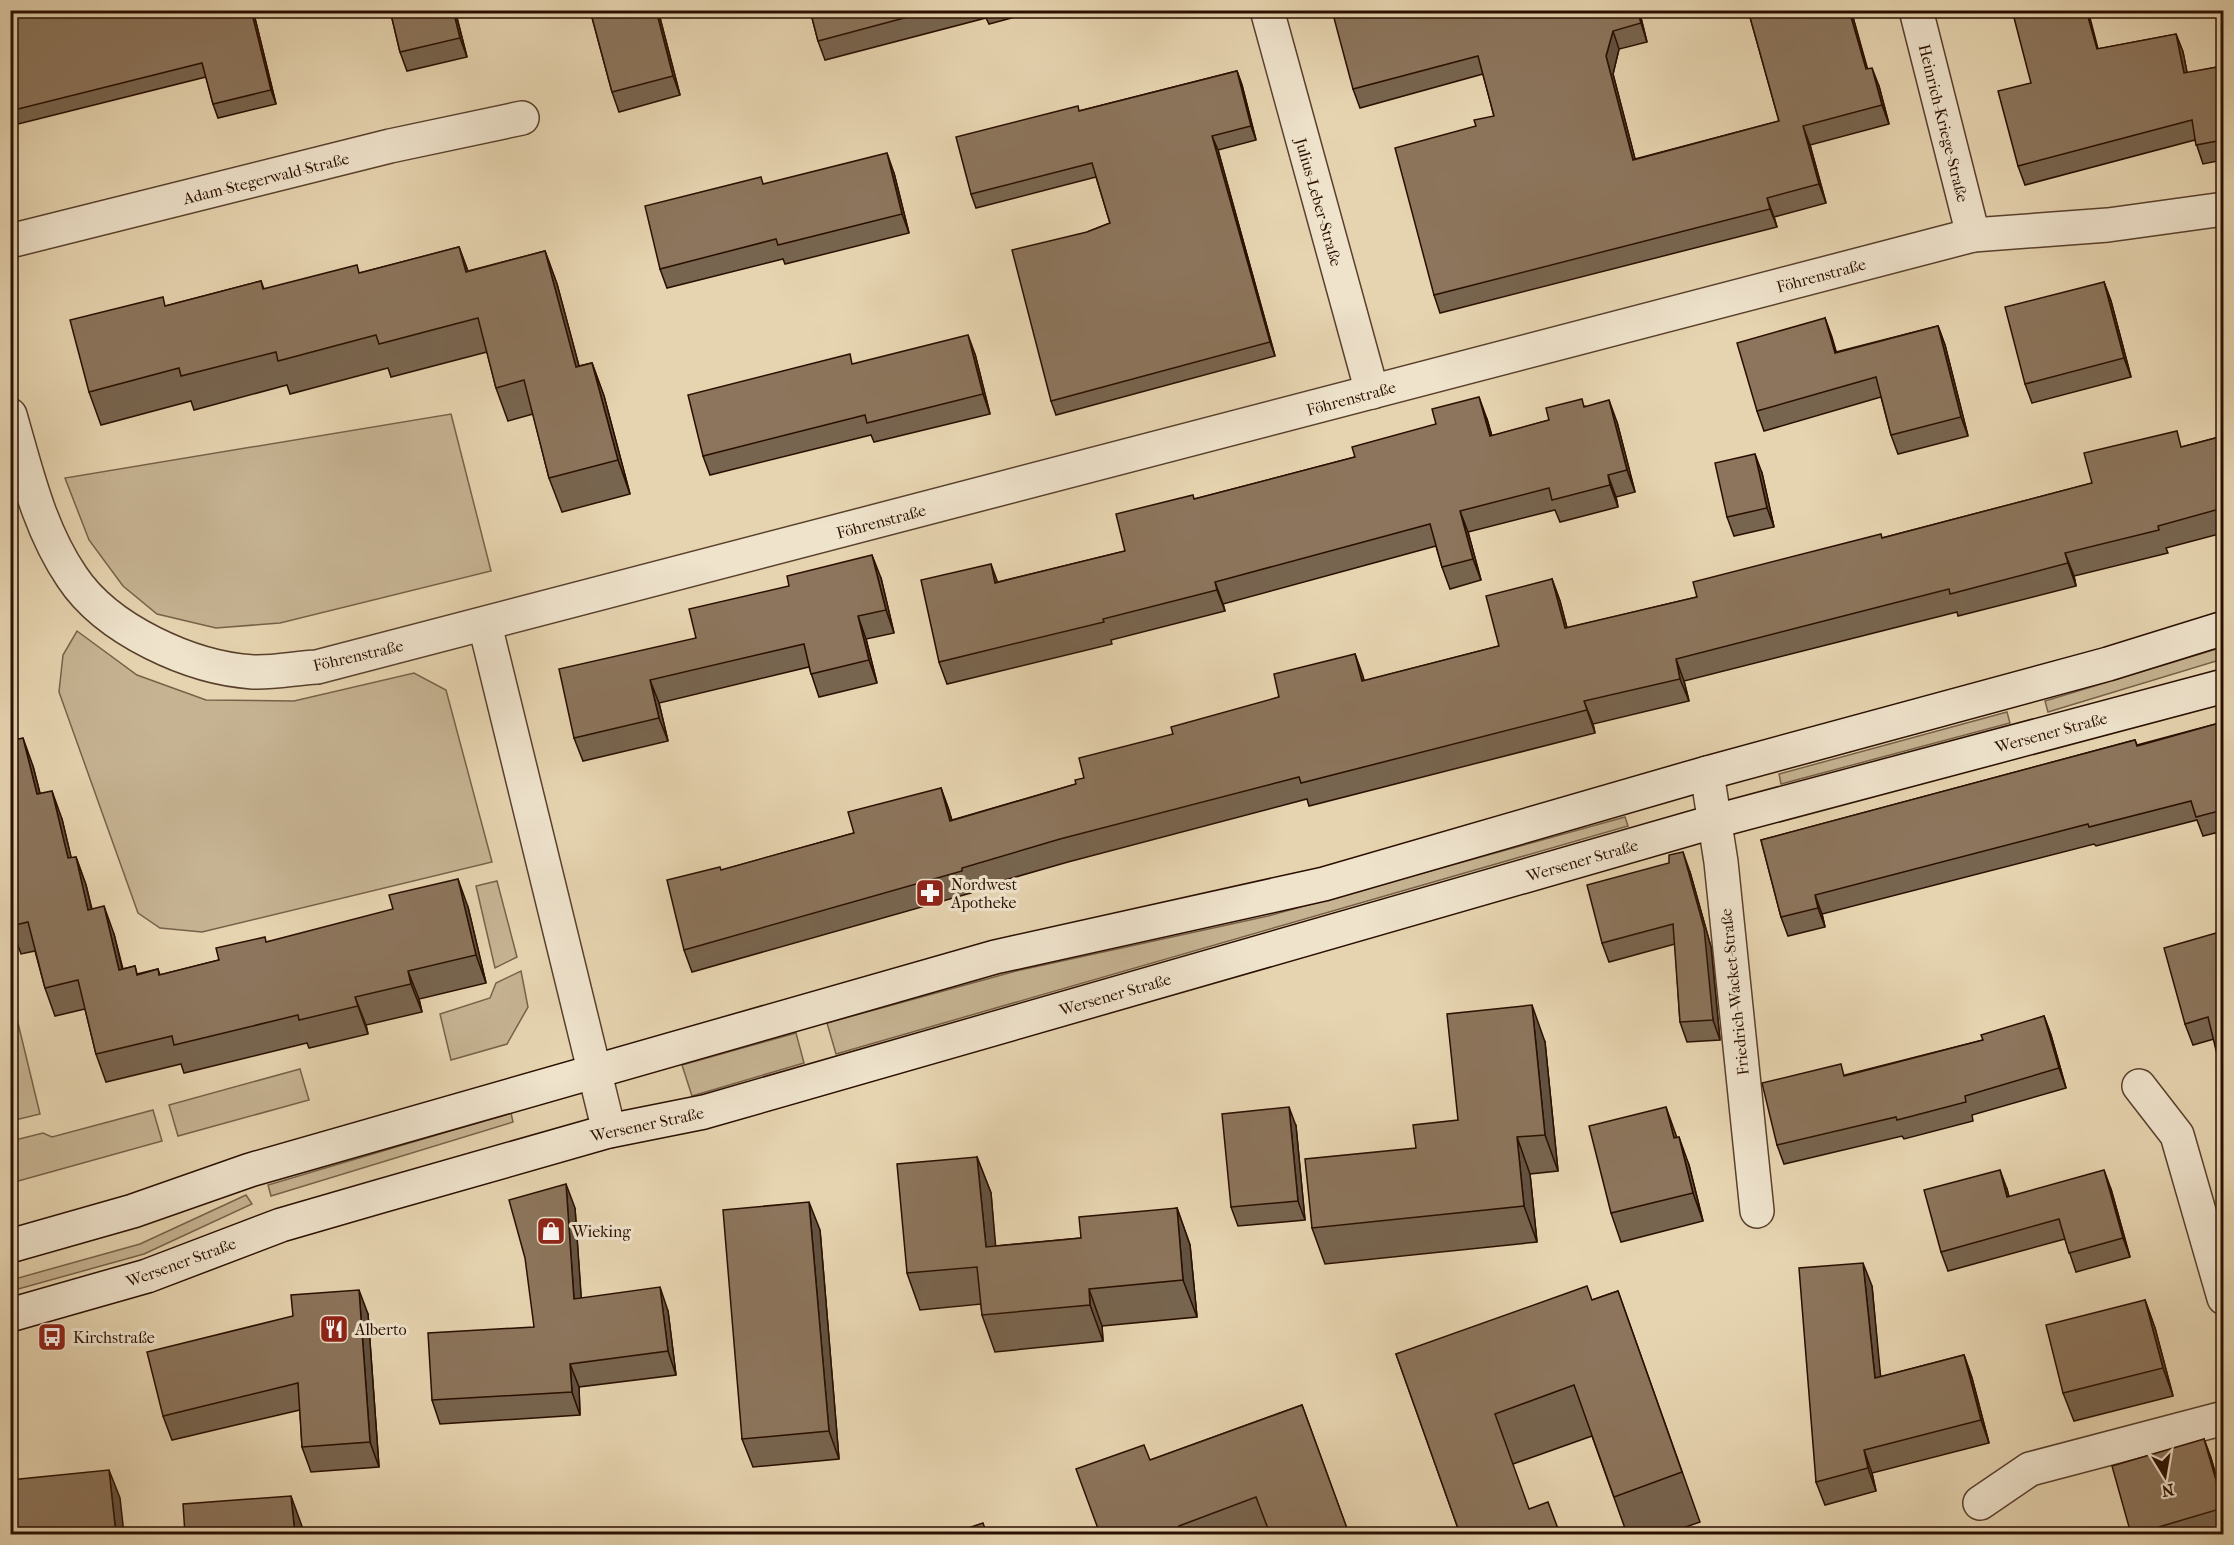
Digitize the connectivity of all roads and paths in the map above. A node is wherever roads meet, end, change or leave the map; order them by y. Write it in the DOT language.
graph roads {
  1 [pos="1267,10"];
  2 [pos="1916,10"];
  3 [pos="522,118"];
  4 [pos="2223,209"];
  5 [pos="1973,235"];
  6 [pos="10,241"];
  7 [pos="1372,392"];
  8 [pos="10,415"];
  9 [pos="485,625"];
  10 [pos="2223,628"];
  11 [pos="2223,686"];
  12 [pos="1707,773"];
  13 [pos="1716,821"];
  14 [pos="593,1073"];
  15 [pos="2139,1086"];
  16 [pos="609,1131"];
  17 [pos="1757,1211"];
  18 [pos="10,1246"];
  19 [pos="2223,1298"];
  20 [pos="10,1315"];
  21 [pos="2223,1418"];
  22 [pos="1980,1503"];
  1 -- 7 [label="street, Julius-Leber-Straße"];
  2 -- 5 [label="street, Heinrich-Kriege-Straße"];
  3 -- 6 [label="street, Adam-Stegerwald-Straße"];
  4 -- 5 [label="street, Föhrenstraße"];
  5 -- 7 [label="street, Föhrenstraße"];
  7 -- 9 [label="street, Föhrenstraße"];
  8 -- 9 [label="street, Föhrenstraße"];
  9 -- 14 [label="street"];
  10 -- 12 [label="street"];
  11 -- 13 [label="street, Wersener Straße"];
  12 -- 13 [label="street, Friedrich-Wacket-Straße"];
  12 -- 14 [label="street"];
  13 -- 16 [label="street, Wersener Straße"];
  13 -- 17 [label="street, Friedrich-Wacket-Straße"];
  14 -- 16 [label="street"];
  14 -- 18 [label="street"];
  15 -- 19 [label="street"];
  16 -- 20 [label="street, Wersener Straße"];
  21 -- 22 [label="street"];
}
